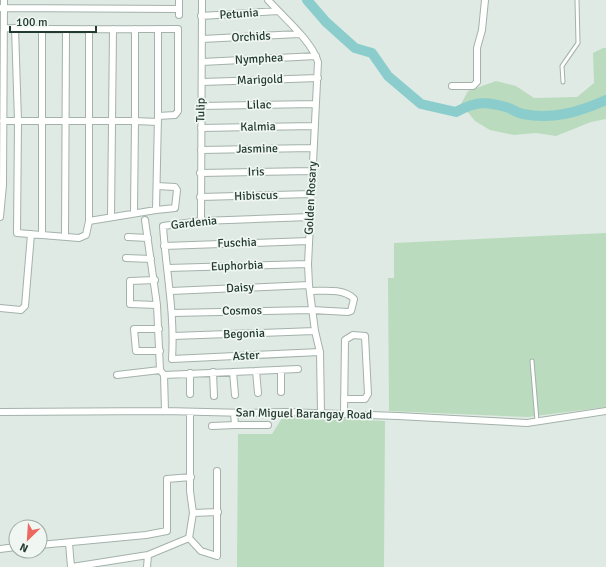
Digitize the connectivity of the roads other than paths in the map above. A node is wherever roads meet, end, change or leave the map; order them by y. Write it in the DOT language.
graph roads {
  1 [pos="4,0"];
  2 [pos="96,0"];
  3 [pos="179,0"];
  4 [pos="202,0"];
  5 [pos="268,0"];
  6 [pos="485,0"];
  7 [pos="577,0"];
  8 [pos="2,8"];
  9 [pos="96,8"];
  10 [pos="278,11"];
  11 [pos="201,16"];
  12 [pos="4,28"];
  13 [pos="15,28"];
  14 [pos="42,28"];
  15 [pos="66,28"];
  16 [pos="89,29"];
  17 [pos="113,29"];
  18 [pos="135,29"];
  19 [pos="158,29"];
  20 [pos="299,34"];
  21 [pos="202,39"];
  22 [pos="316,56"];
  23 [pos="202,62"];
  24 [pos="318,78"];
  25 [pos="202,82"];
  26 [pos="563,82"];
  27 [pos="452,86"];
  28 [pos="316,104"];
  29 [pos="201,106"];
  30 [pos="158,119"];
  31 [pos="3,121"];
  32 [pos="18,121"];
  33 [pos="42,121"];
  34 [pos="66,121"];
  35 [pos="89,121"];
  36 [pos="112,121"];
  37 [pos="135,121"];
  38 [pos="315,126"];
  39 [pos="201,128"];
  40 [pos="313,148"];
  41 [pos="201,150"];
  42 [pos="312,172"];
  43 [pos="200,173"];
  44 [pos="157,186"];
  45 [pos="312,194"];
  46 [pos="200,197"];
  47 [pos="156,210"];
  48 [pos="134,214"];
  49 [pos="0,217"];
  50 [pos="111,217"];
  51 [pos="310,217"];
  52 [pos="145,220"];
  53 [pos="89,221"];
  54 [pos="201,221"];
  55 [pos="31,234"];
  56 [pos="42,235"];
  57 [pos="65,237"];
  58 [pos="128,237"];
  59 [pos="148,238"];
  60 [pos="309,241"];
  61 [pos="164,246"];
  62 [pos="126,258"];
  63 [pos="151,259"];
  64 [pos="308,264"];
  65 [pos="167,268"];
  66 [pos="155,280"];
  67 [pos="309,288"];
  68 [pos="171,292"];
  69 [pos="157,304"];
  70 [pos="0,308"];
  71 [pos="312,310"];
  72 [pos="172,313"];
  73 [pos="159,329"];
  74 [pos="315,331"];
  75 [pos="174,336"];
  76 [pos="160,351"];
  77 [pos="320,352"];
  78 [pos="172,359"];
  79 [pos="532,361"];
  80 [pos="298,369"];
  81 [pos="281,370"];
  82 [pos="256,371"];
  83 [pos="162,372"];
  84 [pos="213,372"];
  85 [pos="234,372"];
  86 [pos="190,373"];
  87 [pos="118,375"];
  88 [pos="282,392"];
  89 [pos="258,393"];
  90 [pos="190,394"];
  91 [pos="235,395"];
  92 [pos="214,396"];
  93 [pos="344,399"];
  94 [pos="165,411"];
  95 [pos="606,411"];
  96 [pos="0,412"];
  97 [pos="190,412"];
  98 [pos="234,413"];
  99 [pos="321,413"];
  100 [pos="344,414"];
  101 [pos="537,422"];
  102 [pos="235,425"];
  103 [pos="268,425"];
  104 [pos="212,426"];
  105 [pos="217,471"];
  106 [pos="191,476"];
  107 [pos="218,512"];
  108 [pos="193,514"];
  109 [pos="190,538"];
  110 [pos="69,543"];
  111 [pos="48,544"];
  112 [pos="148,555"];
  113 [pos="71,567"];
  114 [pos="147,567"];
  1 -- 8 [label="street"];
  2 -- 9 [label="street"];
  3 -- 9 [label="street"];
  4 -- 11 [label="street, Tulip"];
  5 -- 10 [label="street"];
  6 -- 27 [label="street"];
  7 -- 26 [label="lane"];
  8 -- 9 [label="street"];
  8 -- 12 [label="street"];
  10 -- 11 [label="street, Petunia"];
  10 -- 20 [label="street"];
  11 -- 21 [label="street, Tulip"];
  12 -- 13 [label="street"];
  12 -- 31 [label="street"];
  13 -- 14 [label="street"];
  13 -- 32 [label="street"];
  14 -- 15 [label="street"];
  14 -- 33 [label="street"];
  15 -- 16 [label="street"];
  15 -- 34 [label="street"];
  16 -- 17 [label="street"];
  16 -- 35 [label="street"];
  17 -- 18 [label="street"];
  17 -- 36 [label="street"];
  18 -- 19 [label="street"];
  18 -- 37 [label="street"];
  19 -- 30 [label="street"];
  19 -- 30 [label="street"];
  20 -- 21 [label="street, Orchids"];
  20 -- 22 [label="street"];
  21 -- 23 [label="street, Tulip"];
  22 -- 23 [label="street, Nymphea"];
  22 -- 24 [label="street, Golden Rosary"];
  23 -- 25 [label="street, Tulip"];
  24 -- 25 [label="street, Marigold"];
  24 -- 28 [label="street, Golden Rosary"];
  25 -- 29 [label="street, Tulip"];
  28 -- 29 [label="street, Lilac"];
  28 -- 38 [label="street, Golden Rosary"];
  29 -- 39 [label="street, Tulip"];
  30 -- 37 [label="street"];
  30 -- 44 [label="street"];
  31 -- 32 [label="street"];
  31 -- 49 [label="street"];
  32 -- 33 [label="street"];
  32 -- 55 [label="street"];
  33 -- 34 [label="street"];
  33 -- 56 [label="street"];
  34 -- 35 [label="street"];
  34 -- 57 [label="street"];
  35 -- 36 [label="street"];
  35 -- 53 [label="street"];
  36 -- 37 [label="street"];
  36 -- 50 [label="street"];
  37 -- 48 [label="street"];
  38 -- 39 [label="street, Kalmia"];
  38 -- 40 [label="street, Golden Rosary"];
  39 -- 41 [label="street, Tulip"];
  40 -- 41 [label="street, Jasmine"];
  40 -- 42 [label="street, Golden Rosary"];
  41 -- 43 [label="street, Tulip"];
  42 -- 43 [label="street, Iris"];
  42 -- 45 [label="street, Golden Rosary"];
  43 -- 46 [label="street, Tulip"];
  44 -- 47 [label="street"];
  44 -- 47 [label="street"];
  45 -- 46 [label="street, Hibiscus"];
  45 -- 51 [label="street, Golden Rosary"];
  46 -- 54 [label="street, Tulip"];
  47 -- 48 [label="street"];
  48 -- 50 [label="street"];
  50 -- 53 [label="street"];
  51 -- 54 [label="street, Gardenia"];
  51 -- 60 [label="street, Golden Rosary"];
  52 -- 59 [label="street"];
  53 -- 57 [label="street"];
  54 -- 61 [label="street, Gardenia"];
  55 -- 56 [label="street"];
  55 -- 70 [label="street"];
  56 -- 57 [label="street"];
  58 -- 59 [label="street"];
  59 -- 63 [label="street"];
  60 -- 61 [label="street, Fuschia"];
  60 -- 64 [label="street, Golden Rosary"];
  61 -- 65 [label="street, Gardenia"];
  62 -- 63 [label="street"];
  63 -- 66 [label="street"];
  64 -- 65 [label="street, Euphorbia"];
  64 -- 67 [label="street, Golden Rosary"];
  65 -- 68 [label="street, Gardenia"];
  66 -- 69 [label="street"];
  66 -- 69 [label="street"];
  67 -- 68 [label="street, Daisy"];
  67 -- 71 [label="street, Golden Rosary"];
  67 -- 71 [label="street, Daisy"];
  68 -- 72 [label="street, Gardenia"];
  69 -- 73 [label="street"];
  71 -- 72 [label="street, Cosmos"];
  71 -- 74 [label="street, Golden Rosary"];
  72 -- 75 [label="street, Gardenia"];
  73 -- 76 [label="street"];
  73 -- 76 [label="street"];
  74 -- 75 [label="street, Begonia"];
  74 -- 77 [label="street, Golden Rosary"];
  75 -- 78 [label="street, Gardenia"];
  76 -- 83 [label="street"];
  77 -- 78 [label="street, Aster"];
  77 -- 99 [label="street, Golden Rosary"];
  79 -- 101 [label="lane"];
  80 -- 81 [label="street"];
  81 -- 82 [label="street"];
  81 -- 88 [label="street"];
  82 -- 85 [label="street"];
  82 -- 89 [label="street"];
  83 -- 86 [label="street"];
  83 -- 87 [label="street"];
  83 -- 94 [label="street"];
  84 -- 85 [label="street"];
  84 -- 86 [label="street"];
  84 -- 92 [label="street"];
  85 -- 91 [label="street"];
  86 -- 90 [label="street"];
  93 -- 93 [label="street"];
  93 -- 100 [label="street"];
  94 -- 96 [label="street, San Miguel Barangay Road"];
  94 -- 97 [label="street, San Miguel Barangay Road"];
  95 -- 101 [label="street, San Miguel Barangay Road"];
  97 -- 98 [label="street, San Miguel Barangay Road"];
  97 -- 106 [label="street"];
  98 -- 99 [label="street, San Miguel Barangay Road"];
  98 -- 102 [label="street"];
  99 -- 100 [label="street, San Miguel Barangay Road"];
  100 -- 101 [label="street, San Miguel Barangay Road"];
  102 -- 103 [label="street"];
  102 -- 104 [label="street"];
  105 -- 107 [label="street"];
  106 -- 108 [label="street"];
  106 -- 110 [label="street"];
  107 -- 108 [label="street"];
  107 -- 109 [label="street"];
  108 -- 109 [label="street"];
  109 -- 112 [label="street"];
  110 -- 111 [label="street"];
  110 -- 113 [label="street"];
  112 -- 113 [label="street"];
  112 -- 114 [label="street"];
}
